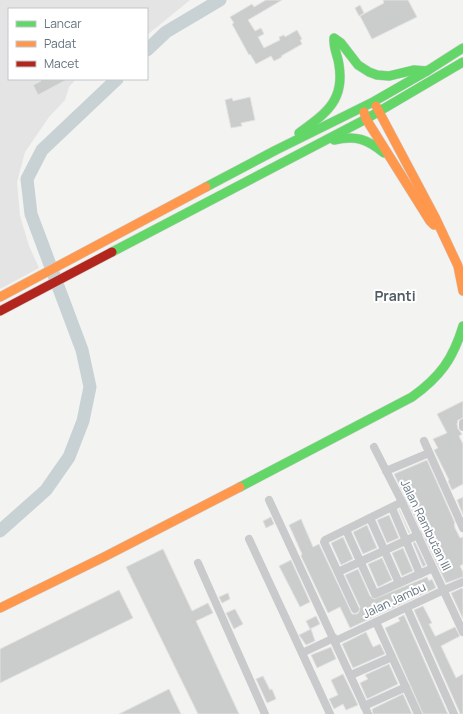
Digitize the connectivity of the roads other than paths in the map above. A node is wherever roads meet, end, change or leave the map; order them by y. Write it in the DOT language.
graph roads {
  1 [pos="463,48"];
  2 [pos="463,62"];
  3 [pos="426,72"];
  4 [pos="373,102"];
  5 [pos="362,108"];
  6 [pos="380,111"];
  7 [pos="366,119"];
  8 [pos="314,147"];
  9 [pos="276,150"];
  10 [pos="389,157"];
  11 [pos="444,235"];
  12 [pos="463,291"];
  13 [pos="0,297"];
  14 [pos="0,311"];
  15 [pos="463,326"];
  16 [pos="463,423"];
  17 [pos="463,427"];
  18 [pos="424,441"];
  19 [pos="374,447"];
  20 [pos="429,453"];
  21 [pos="386,471"];
  22 [pos="269,500"];
  23 [pos="402,502"];
  24 [pos="392,508"];
  25 [pos="370,518"];
  26 [pos="463,528"];
  27 [pos="346,530"];
  28 [pos="418,535"];
  29 [pos="249,540"];
  30 [pos="405,541"];
  31 [pos="384,551"];
  32 [pos="360,562"];
  33 [pos="198,563"];
  34 [pos="433,568"];
  35 [pos="338,572"];
  36 [pos="420,574"];
  37 [pos="463,582"];
  38 [pos="399,584"];
  39 [pos="444,590"];
  40 [pos="0,608"];
  41 [pos="407,608"];
  42 [pos="355,609"];
  43 [pos="376,622"];
  44 [pos="463,632"];
  45 [pos="335,640"];
  46 [pos="302,653"];
  47 [pos="392,657"];
  48 [pos="351,676"];
  49 [pos="406,687"];
  50 [pos="364,706"];
  51 [pos="265,714"];
  52 [pos="330,714"];
  53 [pos="368,714"];
  54 [pos="418,714"];
  55 [pos="454,714"];
  1 -- 3 [label="main road"];
  2 -- 6 [label="main road"];
  3 -- 4 [label="main road"];
  3 -- 9 [label="main road"];
  4 -- 5 [label="main road"];
  4 -- 6 [label="main road"];
  5 -- 7 [label="main road"];
  5 -- 9 [label="main road"];
  6 -- 7 [label="main road"];
  6 -- 11 [label="main road"];
  7 -- 8 [label="main road"];
  7 -- 10 [label="main road"];
  8 -- 10 [label="main road"];
  8 -- 14 [label="main road"];
  9 -- 13 [label="main road"];
  10 -- 11 [label="main road"];
  11 -- 12 [label="main road"];
  15 -- 40 [label="main road"];
  16 -- 17 [label="street"];
  18 -- 20 [label="street"];
  19 -- 21 [label="street, Jalan Rambutan III"];
  20 -- 21 [label="street"];
  20 -- 26 [label="street"];
  21 -- 23 [label="street, Jalan Rambutan III"];
  22 -- 45 [label="street"];
  23 -- 24 [label="street"];
  23 -- 28 [label="street, Jalan Rambutan III"];
  24 -- 25 [label="street"];
  24 -- 30 [label="street"];
  25 -- 27 [label="street"];
  25 -- 31 [label="street"];
  27 -- 32 [label="street"];
  27 -- 35 [label="street"];
  28 -- 30 [label="street"];
  28 -- 34 [label="street, Jalan Rambutan III"];
  29 -- 46 [label="street"];
  30 -- 31 [label="street"];
  30 -- 36 [label="street"];
  31 -- 32 [label="street"];
  31 -- 38 [label="street"];
  32 -- 35 [label="street"];
  32 -- 38 [label="street"];
  33 -- 51 [label="street"];
  34 -- 36 [label="street"];
  34 -- 39 [label="street, Jalan Rambutan III"];
  35 -- 42 [label="street"];
  36 -- 38 [label="street"];
  37 -- 39 [label="street, Jalan Jambu"];
  39 -- 41 [label="street, Jalan Jambu"];
  39 -- 44 [label="street, Jalan Rambutan III"];
  41 -- 43 [label="street, Jalan Jambu"];
  41 -- 55 [label="street"];
  43 -- 45 [label="street, Jalan Jambu"];
  43 -- 47 [label="street"];
  45 -- 46 [label="street, Jalan Jambu"];
  45 -- 48 [label="street"];
  46 -- 52 [label="street"];
  47 -- 48 [label="street"];
  47 -- 49 [label="street"];
  48 -- 50 [label="street"];
  49 -- 50 [label="street"];
  49 -- 54 [label="street"];
  50 -- 53 [label="street"];
}
